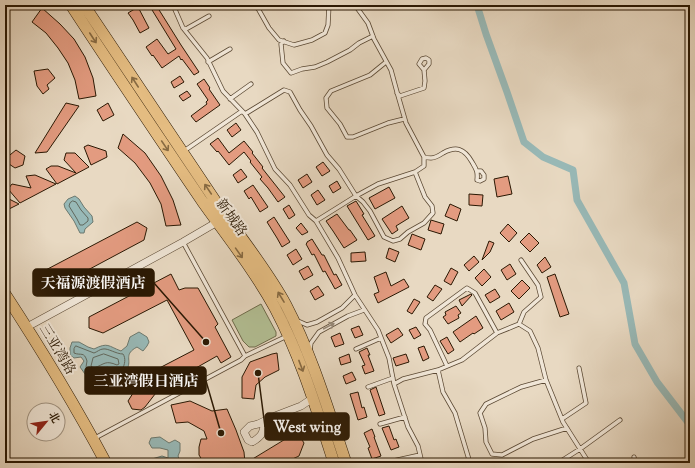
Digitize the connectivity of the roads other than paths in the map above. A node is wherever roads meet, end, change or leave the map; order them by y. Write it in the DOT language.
graph roads {
  1 [pos="72,5"];
  2 [pos="84,5"];
  3 [pos="174,5"];
  4 [pos="271,5"];
  5 [pos="329,5"];
  6 [pos="355,5"];
  7 [pos="257,6"];
  8 [pos="209,16"];
  9 [pos="183,28"];
  10 [pos="373,36"];
  11 [pos="284,41"];
  12 [pos="230,49"];
  13 [pos="208,62"];
  14 [pos="386,62"];
  15 [pos="424,70"];
  16 [pos="250,84"];
  17 [pos="397,92"];
  18 [pos="230,99"];
  19 [pos="243,113"];
  20 [pos="404,119"];
  21 [pos="182,152"];
  22 [pos="424,157"];
  23 [pos="477,171"];
  24 [pos="415,172"];
  25 [pos="356,196"];
  26 [pos="222,219"];
  27 [pos="316,221"];
  28 [pos="183,242"];
  29 [pos="521,260"];
  30 [pos="5,294"];
  31 [pos="354,295"];
  32 [pos="364,310"];
  33 [pos="293,319"];
  34 [pos="519,324"];
  35 [pos="27,327"];
  36 [pos="497,333"];
  37 [pos="288,335"];
  38 [pos="381,338"];
  39 [pos="356,349"];
  40 [pos="245,356"];
  41 [pos="309,356"];
  42 [pos="447,366"];
  43 [pos="579,368"];
  44 [pos="438,370"];
  45 [pos="393,378"];
  46 [pos="546,380"];
  47 [pos="394,384"];
  48 [pos="368,387"];
  49 [pos="313,398"];
  50 [pos="405,417"];
  51 [pos="562,419"];
  52 [pos="620,420"];
  53 [pos="265,421"];
  54 [pos="380,424"];
  55 [pos="567,428"];
  56 [pos="93,440"];
  57 [pos="580,449"];
  58 [pos="420,454"];
  59 [pos="634,457"];
  60 [pos="393,461"];
  61 [pos="106,463"];
  62 [pos="334,463"];
  63 [pos="346,463"];
  64 [pos="422,463"];
  65 [pos="470,463"];
  66 [pos="558,463"];
  67 [pos="589,463"];
  68 [pos="635,463"];
  1 -- 26 [label="main road, 新城路, one-way"];
  21 -- 2 [label="main road, 新城路, one-way"];
  3 -- 9 [label="lane"];
  4 -- 7 [label="lane"];
  5 -- 11 [label="lane"];
  6 -- 10 [label="lane"];
  7 -- 11 [label="lane"];
  8 -- 9 [label="lane"];
  9 -- 13 [label="lane"];
  10 -- 11 [label="lane"];
  10 -- 14 [label="lane"];
  12 -- 13 [label="lane"];
  13 -- 18 [label="lane"];
  14 -- 17 [label="lane"];
  14 -- 20 [label="lane"];
  15 -- 17 [label="lane"];
  16 -- 18 [label="lane"];
  17 -- 20 [label="lane"];
  18 -- 19 [label="lane"];
  19 -- 21 [label="lane"];
  19 -- 25 [label="lane"];
  19 -- 27 [label="lane"];
  20 -- 22 [label="lane"];
  26 -- 21 [label="main road, 新城路, one-way"];
  22 -- 23 [label="lane"];
  22 -- 24 [label="lane"];
  24 -- 25 [label="lane"];
  24 -- 25 [label="lane"];
  25 -- 27 [label="lane"];
  26 -- 28 [label="street"];
  33 -- 26 [label="main road, 新城路, one-way"];
  26 -- 37 [label="main road, 新城路, one-way"];
  27 -- 31 [label="lane"];
  28 -- 35 [label="street"];
  28 -- 40 [label="lane"];
  29 -- 34 [label="lane"];
  30 -- 35 [label="main road, 三亚湾路"];
  31 -- 32 [label="lane"];
  31 -- 33 [label="lane"];
  32 -- 38 [label="lane"];
  41 -- 32 [label="lane, one-way"];
  33 -- 41 [label="main road, 新城路"];
  34 -- 36 [label="lane"];
  34 -- 46 [label="lane"];
  35 -- 56 [label="main road, 三亚湾路"];
  36 -- 42 [label="lane"];
  36 -- 42 [label="lane"];
  37 -- 40 [label="lane"];
  37 -- 49 [label="main road, 新城路, one-way"];
  38 -- 39 [label="lane"];
  38 -- 45 [label="lane"];
  40 -- 56 [label="lane"];
  41 -- 63 [label="main road, 新城路"];
  42 -- 44 [label="lane"];
  43 -- 51 [label="lane"];
  44 -- 47 [label="lane"];
  44 -- 65 [label="lane"];
  45 -- 47 [label="lane"];
  45 -- 48 [label="lane"];
  46 -- 51 [label="lane"];
  46 -- 55 [label="lane"];
  47 -- 50 [label="lane"];
  49 -- 53 [label="street"];
  49 -- 62 [label="main road, 新城路"];
  50 -- 54 [label="lane"];
  50 -- 58 [label="lane"];
  51 -- 55 [label="lane"];
  52 -- 57 [label="lane"];
  55 -- 57 [label="lane"];
  56 -- 61 [label="main road, 三亚湾路"];
  57 -- 66 [label="lane"];
  57 -- 67 [label="lane"];
  58 -- 60 [label="lane"];
  58 -- 64 [label="lane"];
  59 -- 68 [label="lane"];
}
